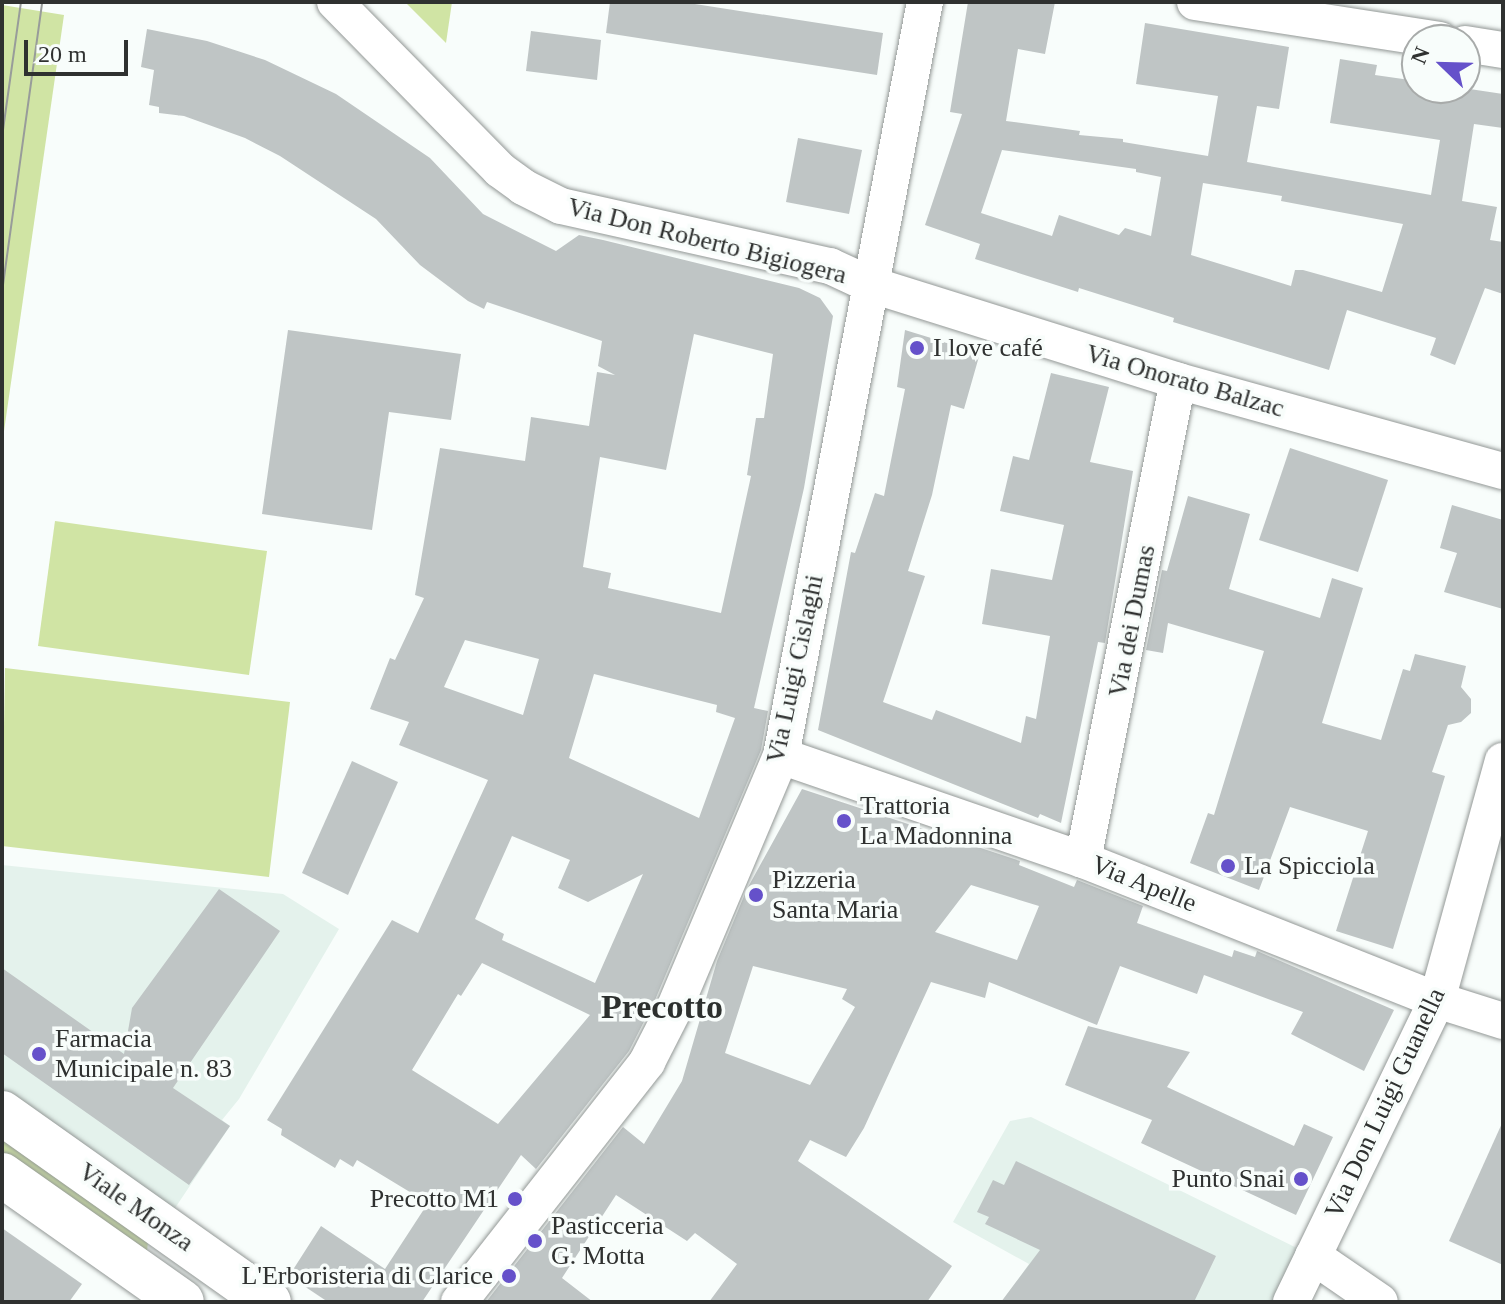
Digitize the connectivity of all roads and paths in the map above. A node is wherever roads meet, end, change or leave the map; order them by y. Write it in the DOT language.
graph roads {
  1 [pos="335,2"];
  2 [pos="925,2"];
  3 [pos="1195,2"];
  4 [pos="1401,34"];
  5 [pos="1481,47"];
  6 [pos="1503,50"];
  7 [pos="869,284"];
  8 [pos="1178,381"];
  9 [pos="1503,471"];
  10 [pos="781,756"];
  11 [pos="1503,761"];
  12 [pos="1083,860"];
  13 [pos="1437,1000"];
  14 [pos="1503,1021"];
  15 [pos="2,1113"];
  16 [pos="2,1175"];
  17 [pos="1313,1256"];
  18 [pos="182,1302"];
  19 [pos="269,1302"];
  20 [pos="459,1302"];
  21 [pos="1291,1302"];
  22 [pos="1380,1302"];
  1 -- 7 [label="street, Via Don Roberto Bigiogera"];
  2 -- 7 [label="street, Via Luigi Cislaghi"];
  3 -- 4 [label="street"];
  5 -- 6 [label="street"];
  7 -- 8 [label="street, Via Onorato Balzac"];
  7 -- 10 [label="street, Via Luigi Cislaghi"];
  8 -- 9 [label="street, Via Onorato Balzac"];
  8 -- 12 [label="street, Via dei Dumas"];
  10 -- 12 [label="street, Via Apelle"];
  10 -- 20 [label="street, Via Luigi Cislaghi"];
  11 -- 13 [label="street, Via Don Luigi Guanella"];
  12 -- 13 [label="street, Via Apelle"];
  13 -- 14 [label="street, Via Apelle"];
  13 -- 17 [label="street, Via Don Luigi Guanella"];
  15 -- 19 [label="main road, Viale Monza"];
  16 -- 18 [label="main road, Viale Monza"];
  17 -- 21 [label="street, Via Don Luigi Guanella"];
  17 -- 22 [label="street"];
}
